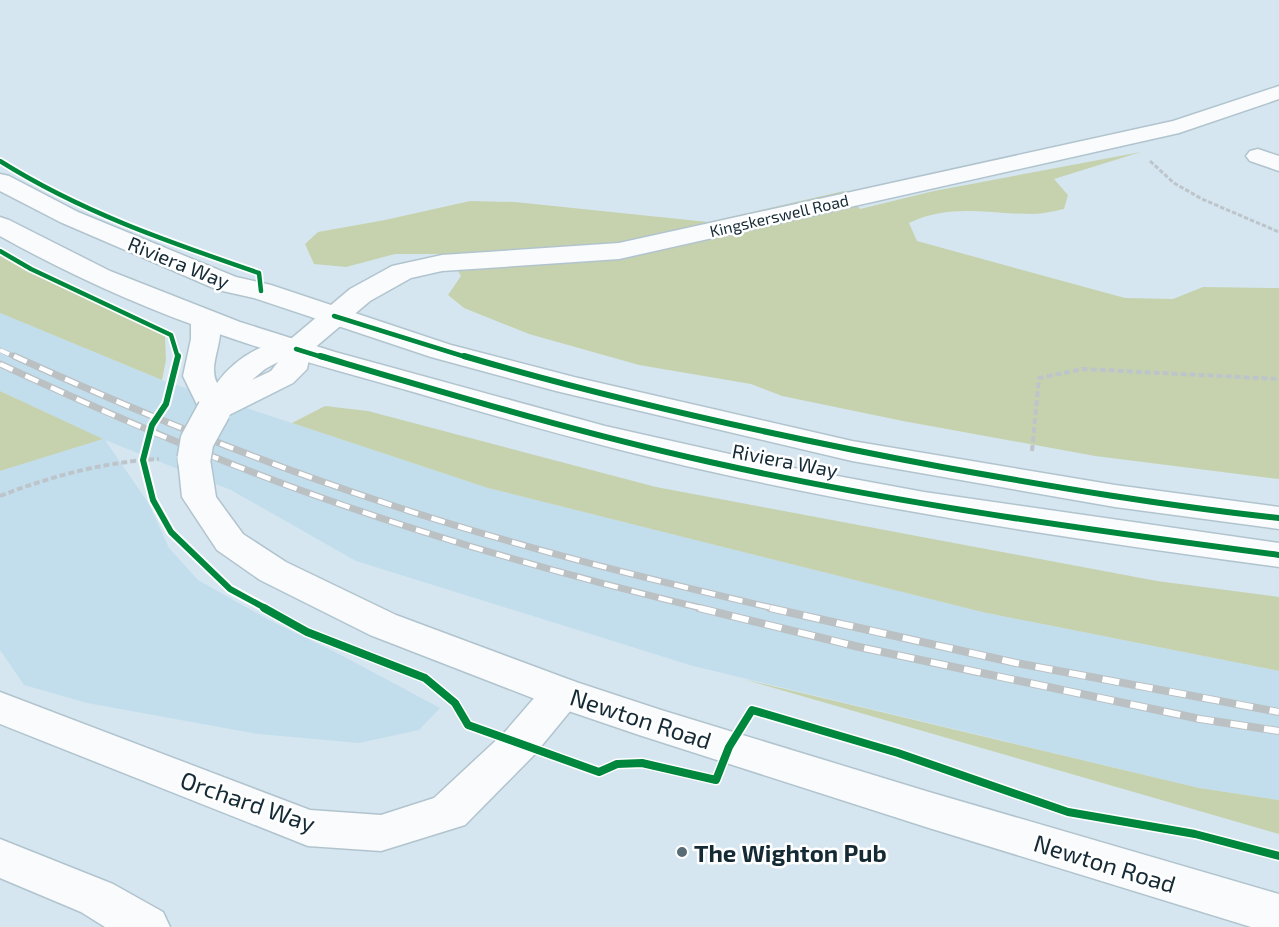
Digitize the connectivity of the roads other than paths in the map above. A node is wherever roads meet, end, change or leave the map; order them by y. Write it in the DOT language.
graph roads {
  1 [pos="1279,92"];
  2 [pos="0,181"];
  3 [pos="0,225"];
  4 [pos="205,320"];
  5 [pos="315,333"];
  6 [pos="214,410"];
  7 [pos="1279,518"];
  8 [pos="1279,555"];
  9 [pos="562,693"];
  10 [pos="0,707"];
  11 [pos="0,858"];
  12 [pos="1279,915"];
  13 [pos="146,927"];
  1 -- 5 [label="street, Kingskerswell Road"];
  2 -- 5 [label="street, Riviera Way"];
  3 -- 4 [label="street, Riviera Way"];
  4 -- 5 [label="street, Riviera Way"];
  4 -- 6 [label="street"];
  5 -- 6 [label="street"];
  5 -- 7 [label="street, Riviera Way"];
  5 -- 8 [label="street, Riviera Way"];
  6 -- 9 [label="street, Newton Road, bridge"];
  9 -- 10 [label="street, Orchard Way"];
  9 -- 12 [label="street, Newton Road"];
  11 -- 13 [label="street"];
}
